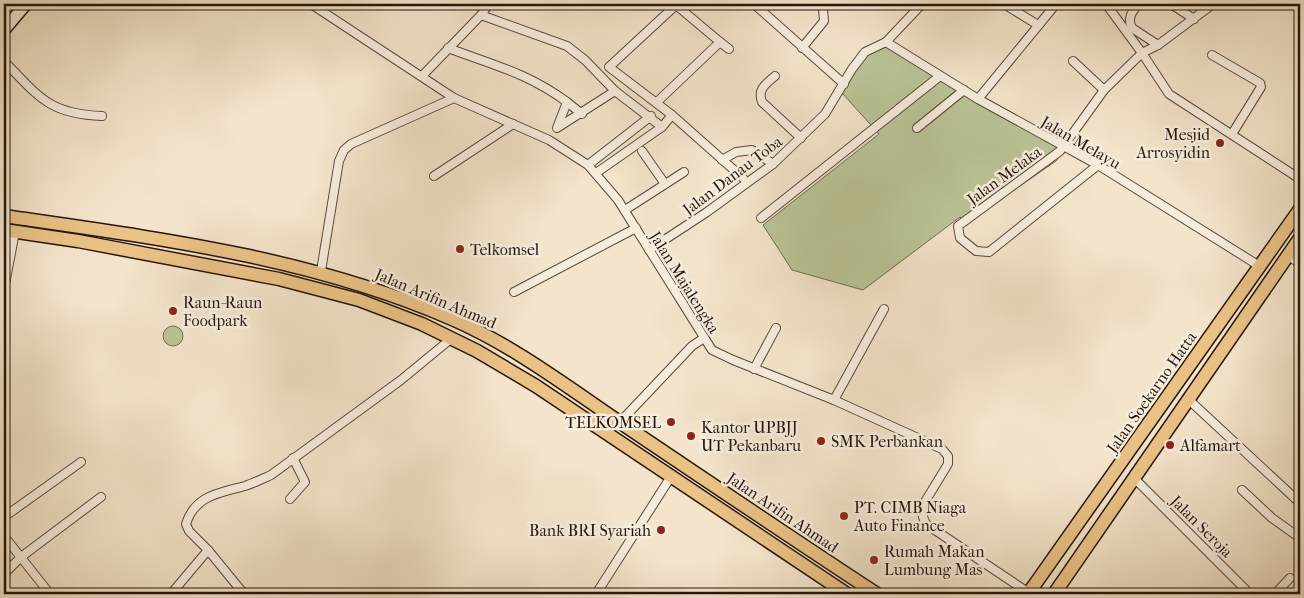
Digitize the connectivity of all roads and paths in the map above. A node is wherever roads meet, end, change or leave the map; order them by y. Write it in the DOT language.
graph roads {
  1 [pos="26,4"];
  2 [pos="312,4"];
  3 [pos="490,4"];
  4 [pos="754,4"];
  5 [pos="819,4"];
  6 [pos="922,4"];
  7 [pos="1004,4"];
  8 [pos="1056,4"];
  9 [pos="1106,4"];
  10 [pos="1138,4"];
  11 [pos="1171,4"];
  12 [pos="1213,4"];
  13 [pos="481,15"];
  14 [pos="1194,20"];
  15 [pos="1038,25"];
  16 [pos="4,30"];
  17 [pos="720,42"];
  18 [pos="886,42"];
  19 [pos="1158,45"];
  20 [pos="448,48"];
  21 [pos="802,48"];
  22 [pos="729,50"];
  23 [pos="1142,53"];
  24 [pos="1212,55"];
  25 [pos="4,61"];
  26 [pos="1073,61"];
  27 [pos="422,76"];
  28 [pos="775,76"];
  29 [pos="940,76"];
  30 [pos="844,84"];
  31 [pos="964,90"];
  32 [pos="1104,90"];
  33 [pos="615,91"];
  34 [pos="454,98"];
  35 [pos="978,99"];
  36 [pos="567,102"];
  37 [pos="657,102"];
  38 [pos="582,114"];
  39 [pos="672,115"];
  40 [pos="102,116"];
  41 [pos="651,116"];
  42 [pos="513,124"];
  43 [pos="662,127"];
  44 [pos="557,128"];
  45 [pos="917,128"];
  46 [pos="1232,134"];
  47 [pos="801,138"];
  48 [pos="549,140"];
  49 [pos="1064,146"];
  50 [pos="642,151"];
  51 [pos="722,160"];
  52 [pos="773,164"];
  53 [pos="588,165"];
  54 [pos="1098,166"];
  55 [pos="684,172"];
  56 [pos="596,173"];
  57 [pos="434,176"];
  58 [pos="743,178"];
  59 [pos="1300,178"];
  60 [pos="665,184"];
  61 [pos="1300,208"];
  62 [pos="625,210"];
  63 [pos="4,216"];
  64 [pos="760,218"];
  65 [pos="80,227"];
  66 [pos="636,228"];
  67 [pos="9,231"];
  68 [pos="1300,238"];
  69 [pos="78,241"];
  70 [pos="649,250"];
  71 [pos="1288,255"];
  72 [pos="1300,264"];
  73 [pos="1261,266"];
  74 [pos="321,271"];
  75 [pos="4,289"];
  76 [pos="514,292"];
  77 [pos="884,309"];
  78 [pos="776,328"];
  79 [pos="452,338"];
  80 [pos="704,338"];
  81 [pos="754,368"];
  82 [pos="584,398"];
  83 [pos="834,400"];
  84 [pos="1189,400"];
  85 [pos="575,411"];
  86 [pos="620,422"];
  87 [pos="293,458"];
  88 [pos="81,462"];
  89 [pos="672,475"];
  90 [pos="1134,478"];
  91 [pos="1242,490"];
  92 [pos="101,496"];
  93 [pos="290,499"];
  94 [pos="1300,503"];
  95 [pos="4,517"];
  96 [pos="4,536"];
  97 [pos="1300,538"];
  98 [pos="208,550"];
  99 [pos="21,557"];
  100 [pos="4,574"];
  101 [pos="1290,578"];
  102 [pos="240,593"];
  103 [pos="50,594"];
  104 [pos="171,594"];
  105 [pos="596,594"];
  106 [pos="847,594"];
  107 [pos="877,594"];
  108 [pos="1029,594"];
  109 [pos="1054,594"];
  110 [pos="1250,594"];
  111 [pos="1274,594"];
  1 -- 16 [label="main road"];
  2 -- 27 [label="street, Jalan Majalengka"];
  3 -- 13 [label="street"];
  4 -- 21 [label="street"];
  5 -- 21 [label="street"];
  6 -- 18 [label="street, Jalan Danau Toba"];
  7 -- 15 [label="street"];
  8 -- 15 [label="street"];
  9 -- 23 [label="street"];
  10 -- 19 [label="street"];
  11 -- 14 [label="street"];
  12 -- 14 [label="street, Jalan Melaka"];
  13 -- 20 [label="street"];
  13 -- 33 [label="street"];
  14 -- 19 [label="street, Jalan Melaka"];
  15 -- 35 [label="street"];
  17 -- 22 [label="street"];
  17 -- 37 [label="street"];
  17 -- 37 [label="street"];
  18 -- 29 [label="street, Jalan Melayu"];
  18 -- 30 [label="street, Jalan Danau Toba"];
  19 -- 23 [label="street, Jalan Melaka"];
  20 -- 27 [label="street"];
  20 -- 36 [label="street"];
  21 -- 30 [label="street"];
  23 -- 32 [label="street, Jalan Melaka"];
  23 -- 46 [label="street"];
  24 -- 46 [label="street"];
  25 -- 40 [label="street"];
  26 -- 32 [label="street"];
  27 -- 34 [label="street, Jalan Majalengka"];
  28 -- 47 [label="street"];
  29 -- 31 [label="street, Jalan Melayu"];
  29 -- 64 [label="street"];
  30 -- 47 [label="street, Jalan Danau Toba"];
  31 -- 35 [label="street, Jalan Melayu"];
  31 -- 45 [label="street"];
  32 -- 49 [label="street, Jalan Melaka"];
  33 -- 38 [label="street"];
  33 -- 41 [label="street"];
  34 -- 42 [label="street, Jalan Majalengka"];
  34 -- 74 [label="street"];
  35 -- 49 [label="street, Jalan Melayu"];
  36 -- 38 [label="street"];
  36 -- 44 [label="street"];
  37 -- 39 [label="street"];
  38 -- 44 [label="street"];
  39 -- 43 [label="street"];
  39 -- 51 [label="street"];
  41 -- 43 [label="street"];
  41 -- 53 [label="street"];
  42 -- 48 [label="street, Jalan Majalengka"];
  42 -- 57 [label="street"];
  43 -- 56 [label="street"];
  44 -- 48 [label="street"];
  46 -- 59 [label="street"];
  47 -- 52 [label="street, Jalan Danau Toba"];
  48 -- 53 [label="street, Jalan Majalengka"];
  49 -- 54 [label="street, Jalan Melayu"];
  49 -- 54 [label="street, Jalan Melaka"];
  50 -- 60 [label="street"];
  51 -- 52 [label="street"];
  51 -- 58 [label="street"];
  52 -- 70 [label="street, Jalan Danau Toba"];
  53 -- 56 [label="street, Jalan Majalengka"];
  54 -- 73 [label="street, Jalan Melayu"];
  55 -- 60 [label="street"];
  56 -- 62 [label="street, Jalan Majalengka"];
  60 -- 62 [label="street"];
  61 -- 73 [label="main road, Jalan Soekarno Hatta"];
  62 -- 66 [label="street, Jalan Majalengka"];
  63 -- 65 [label="main road, Jalan Arifin Ahmad"];
  65 -- 69 [label="main road"];
  65 -- 74 [label="main road, Jalan Arifin Ahmad"];
  66 -- 70 [label="street, Jalan Majalengka"];
  66 -- 76 [label="street"];
  67 -- 69 [label="main road, Jalan Arifin Ahmad"];
  67 -- 75 [label="street"];
  68 -- 71 [label="main road"];
  69 -- 79 [label="main road, Jalan Arifin Ahmad"];
  70 -- 80 [label="street, Jalan Majalengka"];
  71 -- 72 [label="street"];
  71 -- 84 [label="main road"];
  73 -- 108 [label="main road, Jalan Soekarno Hatta"];
  74 -- 82 [label="main road, Jalan Arifin Ahmad"];
  77 -- 83 [label="street"];
  78 -- 81 [label="street"];
  79 -- 85 [label="main road, Jalan Arifin Ahmad"];
  79 -- 87 [label="street"];
  80 -- 81 [label="street, Jalan Majalengka"];
  80 -- 86 [label="street"];
  81 -- 83 [label="street, Jalan Majalengka"];
  82 -- 85 [label="main road"];
  82 -- 86 [label="main road, Jalan Arifin Ahmad"];
  83 -- 108 [label="street, Jalan Majalengka"];
  84 -- 90 [label="main road"];
  84 -- 94 [label="street"];
  85 -- 89 [label="main road, Jalan Arifin Ahmad"];
  86 -- 107 [label="main road, Jalan Arifin Ahmad"];
  87 -- 93 [label="street"];
  87 -- 98 [label="street"];
  88 -- 95 [label="street"];
  89 -- 105 [label="street"];
  89 -- 106 [label="main road, Jalan Arifin Ahmad"];
  90 -- 109 [label="main road"];
  90 -- 110 [label="street, Jalan Seroja"];
  91 -- 97 [label="street"];
  92 -- 99 [label="street"];
  96 -- 99 [label="street"];
  98 -- 102 [label="street"];
  98 -- 104 [label="street"];
  99 -- 100 [label="street"];
  99 -- 103 [label="street"];
  101 -- 111 [label="street"];
}
